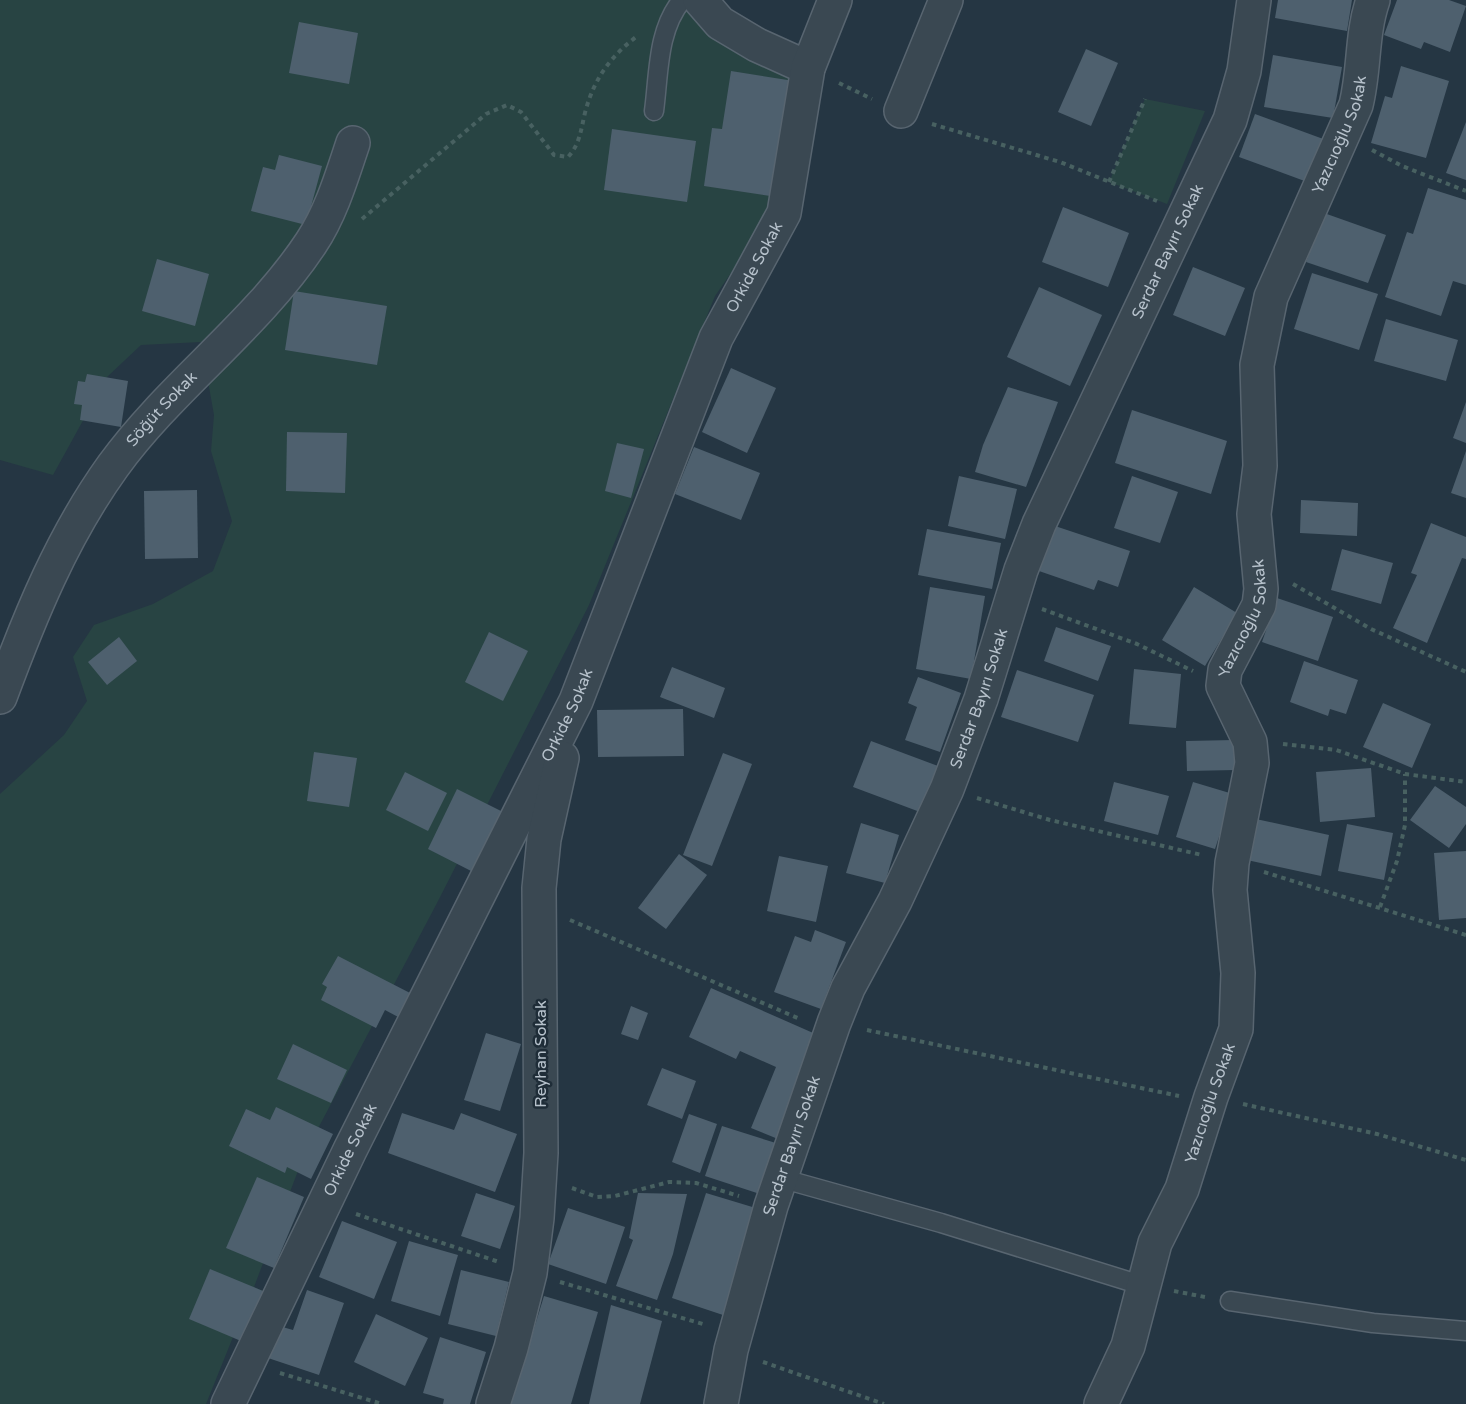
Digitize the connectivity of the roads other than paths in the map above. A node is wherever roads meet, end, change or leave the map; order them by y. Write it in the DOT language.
graph roads {
  1 [pos="835,0"];
  2 [pos="946,0"];
  3 [pos="1254,0"];
  4 [pos="1373,0"];
  5 [pos="685,3"];
  6 [pos="808,68"];
  7 [pos="654,111"];
  8 [pos="901,111"];
  9 [pos="353,143"];
  10 [pos="0,698"];
  11 [pos="576,701"];
  12 [pos="776,1192"];
  13 [pos="1144,1286"];
  14 [pos="1230,1301"];
  15 [pos="1466,1331"];
  16 [pos="228,1404"];
  17 [pos="493,1404"];
  18 [pos="721,1404"];
  19 [pos="1101,1404"];
  1 -- 6 [label="street, Orkide Sokak"];
  2 -- 8 [label="street"];
  3 -- 12 [label="street, Serdar Bayırı Sokak"];
  4 -- 13 [label="street, Yazıcıoğlu Sokak"];
  5 -- 6 [label="street"];
  5 -- 7 [label="lane"];
  6 -- 11 [label="street, Orkide Sokak"];
  9 -- 10 [label="street, Söğüt Sokak"];
  11 -- 16 [label="street, Orkide Sokak"];
  11 -- 17 [label="street, Reyhan Sokak"];
  12 -- 13 [label="lane"];
  12 -- 18 [label="street, Serdar Bayırı Sokak"];
  13 -- 19 [label="street, Yazıcıoğlu Sokak"];
  14 -- 15 [label="lane"];
}
